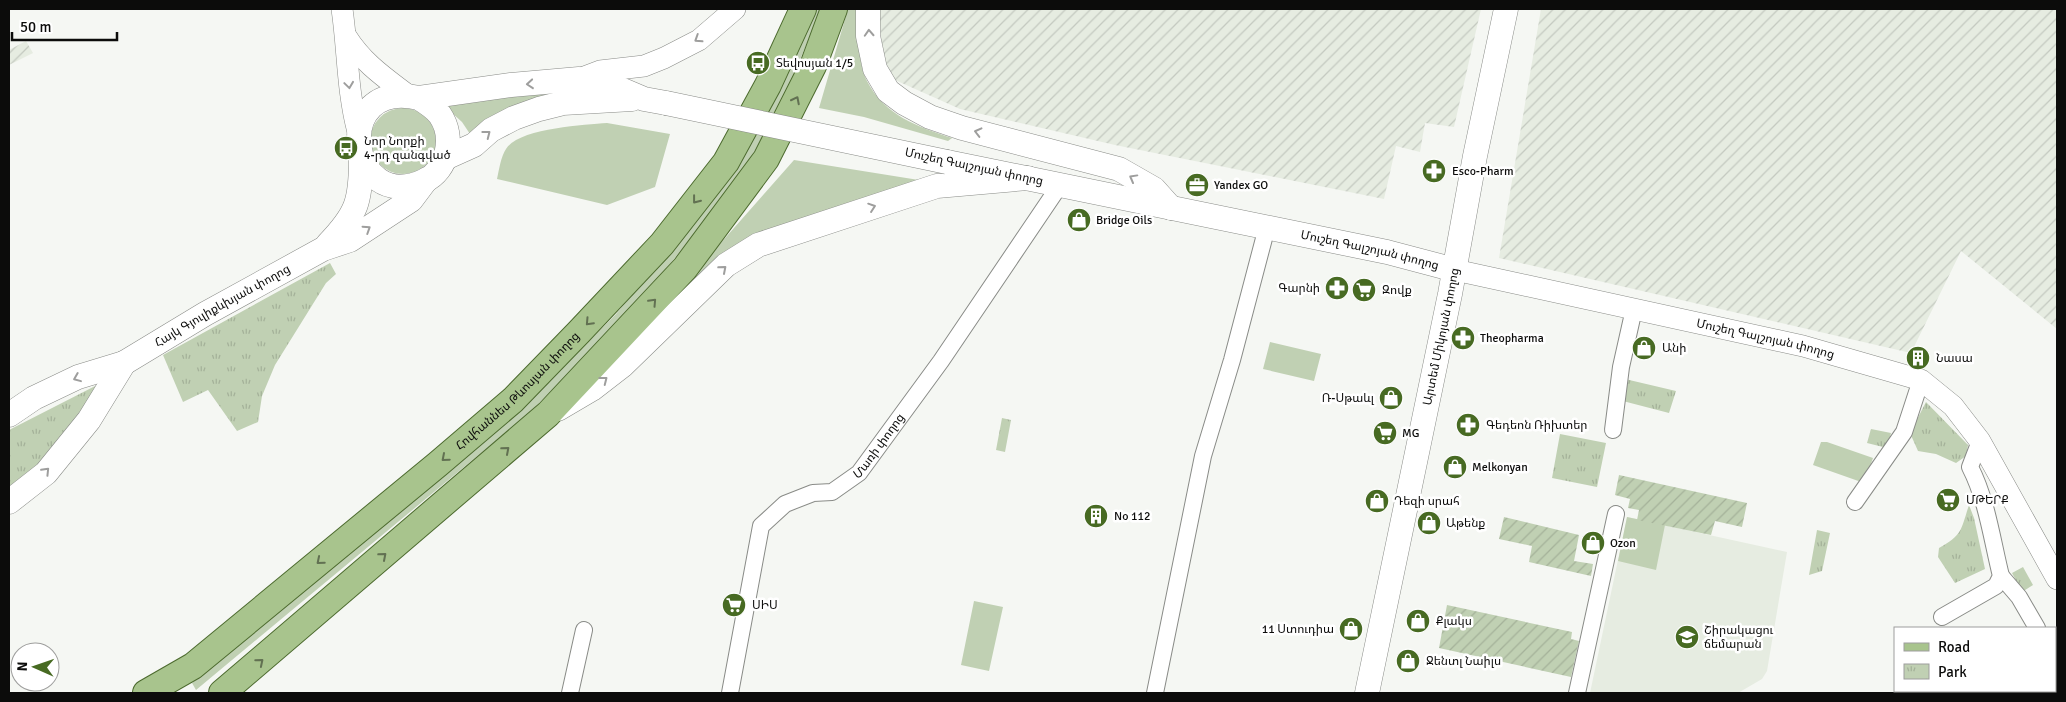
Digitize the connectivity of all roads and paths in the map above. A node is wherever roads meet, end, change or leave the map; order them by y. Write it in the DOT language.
graph roads {
  1 [pos="342,9"];
  2 [pos="735,9"];
  3 [pos="803,9"];
  4 [pos="834,9"];
  5 [pos="868,9"];
  6 [pos="1506,9"];
  7 [pos="346,36"];
  8 [pos="579,80"];
  9 [pos="414,97"];
  10 [pos="655,101"];
  11 [pos="358,132"];
  12 [pos="445,158"];
  13 [pos="361,159"];
  14 [pos="1028,178"];
  15 [pos="426,180"];
  16 [pos="1060,185"];
  17 [pos="1171,208"];
  18 [pos="1267,227"];
  19 [pos="323,249"];
  20 [pos="1455,270"];
  21 [pos="1634,309"];
  22 [pos="124,363"];
  23 [pos="1921,380"];
  24 [pos="548,414"];
  25 [pos="9,415"];
  26 [pos="1613,430"];
  27 [pos="1980,441"];
  28 [pos="9,502"];
  29 [pos="1855,502"];
  30 [pos="1616,514"];
  31 [pos="2001,576"];
  32 [pos="2057,579"];
  33 [pos="1942,617"];
  34 [pos="2036,627"];
  35 [pos="584,630"];
  36 [pos="146,693"];
  37 [pos="222,693"];
  38 [pos="570,693"];
  39 [pos="730,693"];
  40 [pos="1155,693"];
  41 [pos="1367,693"];
  42 [pos="1577,693"];
  1 -- 7 [label="street"];
  2 -- 8 [label="street, one-way"];
  3 -- 36 [label="main road, Հովհաննես Թևոսյան փողոց, one-way"];
  24 -- 4 [label="main road, one-way"];
  17 -- 5 [label="main road, one-way"];
  6 -- 20 [label="main road, Արտեմ Միկոյան փողոց"];
  7 -- 9 [label="street"];
  7 -- 11 [label="street, one-way"];
  8 -- 9 [label="main road, Մուշեղ Գալշոյան փողոց, one-way"];
  8 -- 10 [label="main road, Մուշեղ Գալշոյան փողոց"];
  9 -- 11 [label="main road"];
  9 -- 12 [label="main road"];
  12 -- 10 [label="main road, one-way"];
  10 -- 14 [label="main road, Մուշեղ Գալշոյան փողոց, bridge"];
  11 -- 13 [label="main road"];
  12 -- 15 [label="main road"];
  13 -- 15 [label="main road"];
  13 -- 19 [label="main road, Հայկ Գյուլիքևխյան փողոց"];
  14 -- 16 [label="main road, Մուշեղ Գալշոյան փողոց"];
  24 -- 14 [label="main road, one-way"];
  19 -- 15 [label="main road, Հայկ Գյուլիքևխյան փողոց, one-way"];
  16 -- 17 [label="main road, Մուշեղ Գալշոյան փողոց"];
  16 -- 39 [label="street, Մառի փողոց"];
  17 -- 18 [label="main road, Մուշեղ Գալշոյան փողոց"];
  18 -- 20 [label="main road, Մուշեղ Գալշոյան փողոց"];
  18 -- 40 [label="street"];
  19 -- 22 [label="main road, Հայկ Գյուլիքևխյան փողոց"];
  20 -- 21 [label="street, Մուշեղ Գալշոյան փողոց"];
  20 -- 41 [label="main road, Արտեմ Միկոյան փողոց"];
  21 -- 23 [label="street, Մուշեղ Գալշոյան փողոց"];
  21 -- 26 [label="street"];
  22 -- 25 [label="main road, Հայկ Գյուլիքևխյան փողոց, one-way"];
  28 -- 22 [label="main road, Հայկ Գյուլիքևխյան փողոց, one-way"];
  23 -- 27 [label="street, Մուշեղ Գալշոյան փողոց"];
  23 -- 29 [label="street"];
  37 -- 24 [label="main road, one-way"];
  27 -- 31 [label="street"];
  27 -- 32 [label="street, Մուշեղ Գալշոյան փողոց"];
  30 -- 42 [label="street"];
  31 -- 33 [label="street"];
  31 -- 34 [label="street"];
  35 -- 38 [label="street"];
}
